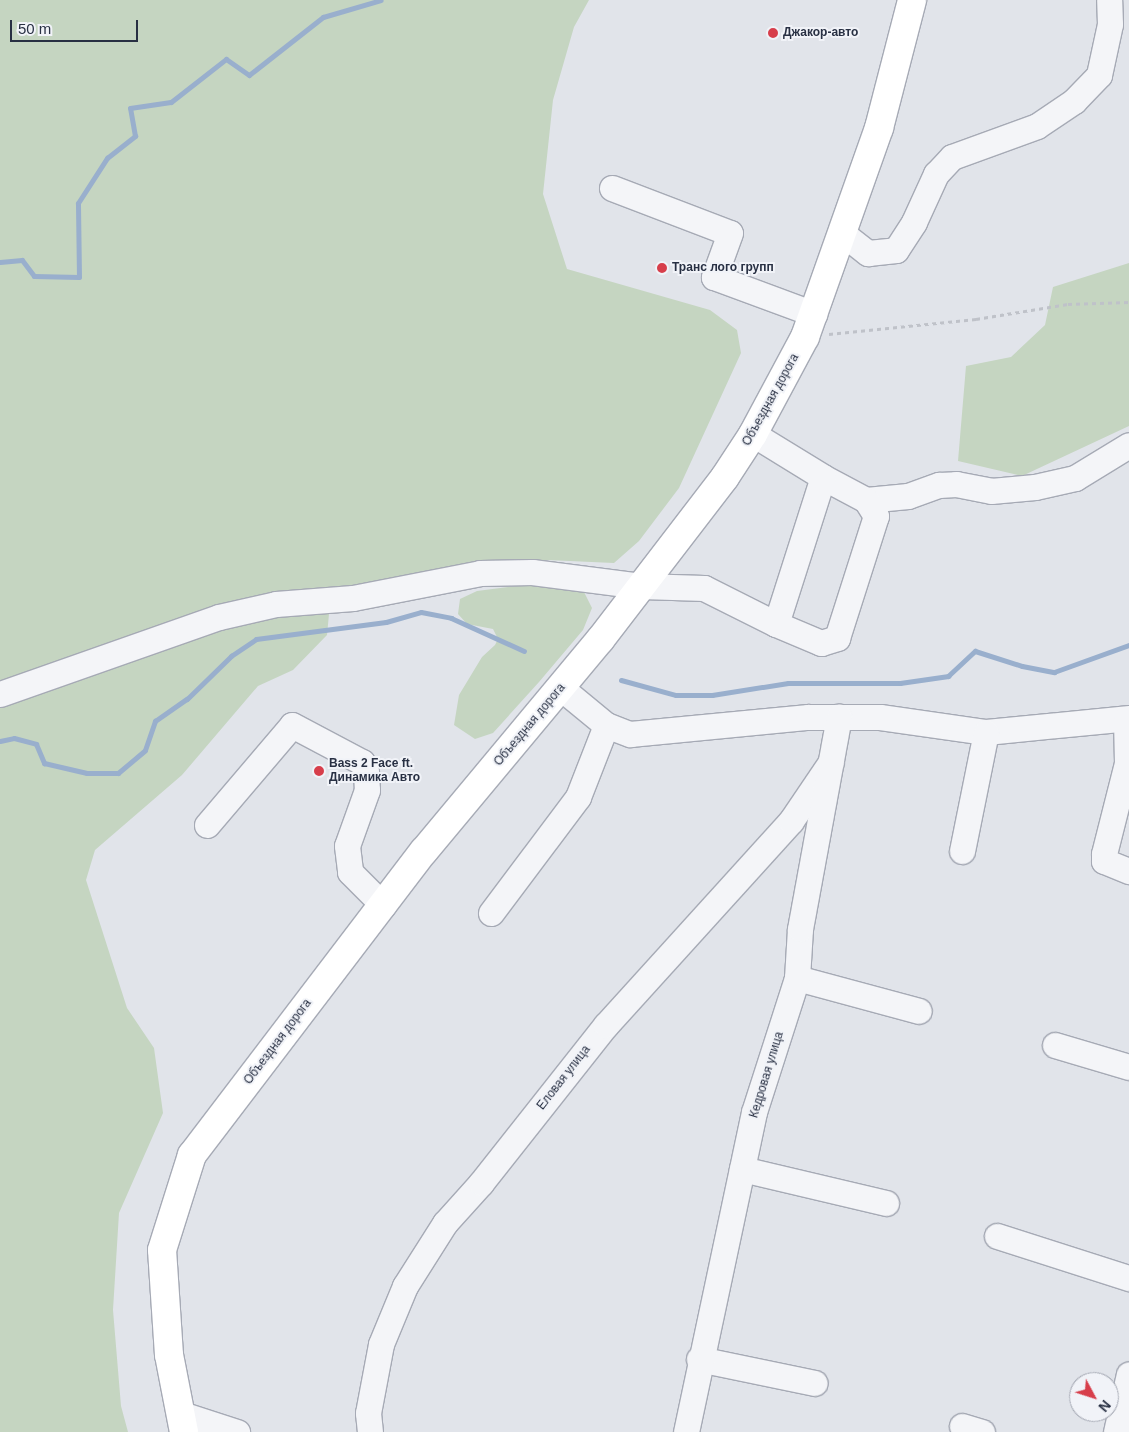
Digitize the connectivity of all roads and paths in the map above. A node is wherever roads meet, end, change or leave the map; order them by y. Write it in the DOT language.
graph roads {
  1 [pos="912,0"];
  2 [pos="1109,0"];
  3 [pos="612,188"];
  4 [pos="842,232"];
  5 [pos="1129,302"];
  6 [pos="809,326"];
  7 [pos="754,434"];
  8 [pos="1129,445"];
  9 [pos="823,477"];
  10 [pos="866,500"];
  11 [pos="642,586"];
  12 [pos="776,624"];
  13 [pos="561,688"];
  14 [pos="0,694"];
  15 [pos="840,717"];
  16 [pos="1128,719"];
  17 [pos="606,725"];
  18 [pos="986,732"];
  19 [pos="831,762"];
  20 [pos="207,825"];
  21 [pos="962,851"];
  22 [pos="1129,870"];
  23 [pos="383,905"];
  24 [pos="491,913"];
  25 [pos="798,978"];
  26 [pos="919,1010"];
  27 [pos="1055,1045"];
  28 [pos="1129,1067"];
  29 [pos="742,1169"];
  30 [pos="886,1203"];
  31 [pos="997,1236"];
  32 [pos="1129,1278"];
  33 [pos="699,1359"];
  34 [pos="1129,1374"];
  35 [pos="815,1383"];
  36 [pos="182,1423"];
  37 [pos="236,1432"];
  38 [pos="370,1432"];
  39 [pos="686,1432"];
  40 [pos="1116,1432"];
  1 -- 4 [label="main road, Объездная дорога"];
  2 -- 4 [label="street"];
  3 -- 6 [label="street"];
  4 -- 6 [label="main road, Объездная дорога"];
  5 -- 6 [label="path"];
  6 -- 7 [label="main road, Объездная дорога"];
  7 -- 9 [label="street"];
  7 -- 11 [label="main road, Объездная дорога"];
  8 -- 10 [label="street"];
  9 -- 10 [label="street"];
  9 -- 12 [label="street"];
  10 -- 12 [label="street"];
  11 -- 12 [label="street"];
  11 -- 13 [label="main road, Объездная дорога"];
  11 -- 14 [label="street"];
  13 -- 17 [label="street"];
  13 -- 23 [label="main road, Объездная дорога"];
  15 -- 17 [label="street"];
  15 -- 18 [label="street"];
  15 -- 19 [label="street, Кедровая улица"];
  16 -- 18 [label="street"];
  16 -- 22 [label="street"];
  17 -- 24 [label="street"];
  18 -- 21 [label="street"];
  19 -- 25 [label="street, Кедровая улица"];
  19 -- 38 [label="street, Еловая улица"];
  20 -- 23 [label="street"];
  23 -- 36 [label="main road, Объездная дорога"];
  25 -- 26 [label="street"];
  25 -- 29 [label="street, Кедровая улица"];
  27 -- 28 [label="street"];
  29 -- 30 [label="street"];
  29 -- 33 [label="street, Кедровая улица"];
  31 -- 32 [label="street"];
  33 -- 35 [label="street"];
  33 -- 39 [label="street, Кедровая улица"];
  34 -- 40 [label="street"];
  36 -- 37 [label="street"];
}
